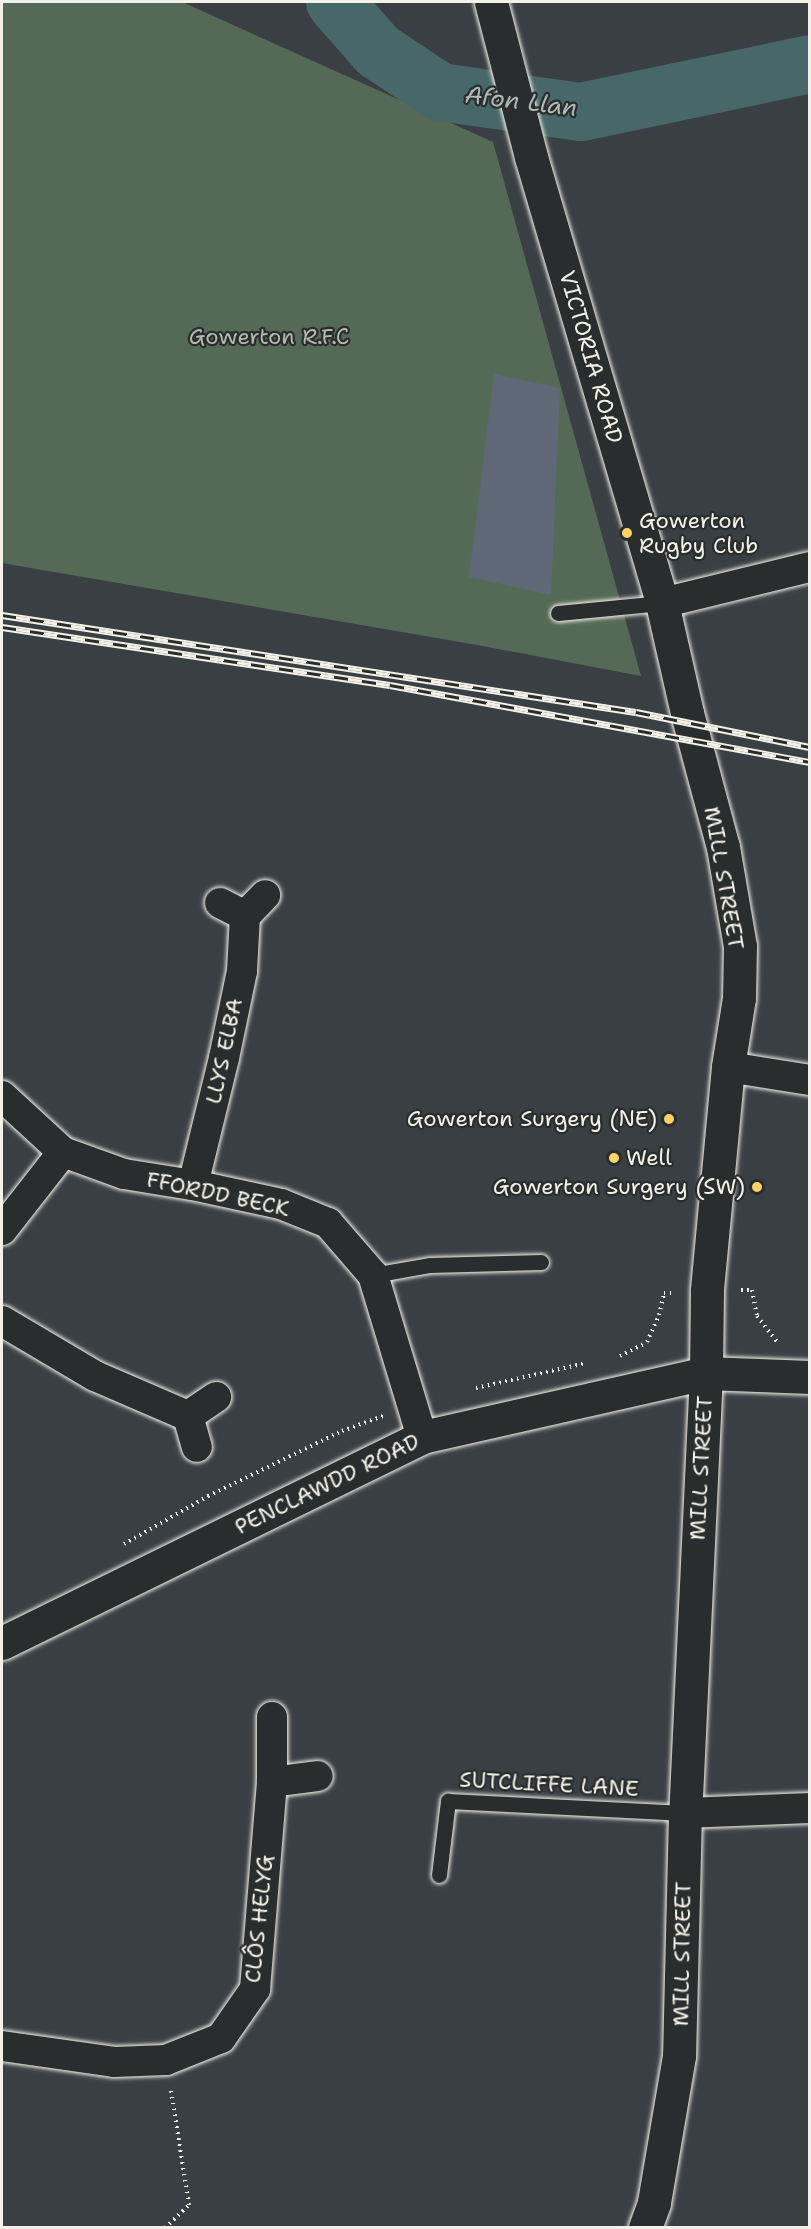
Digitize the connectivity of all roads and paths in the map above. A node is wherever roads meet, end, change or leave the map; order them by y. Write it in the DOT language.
graph roads {
  1 [pos="491,2"];
  2 [pos="810,567"];
  3 [pos="662,603"];
  4 [pos="558,613"];
  5 [pos="687,713"];
  6 [pos="265,895"];
  7 [pos="728,1067"];
  8 [pos="810,1080"];
  9 [pos="2,1096"];
  10 [pos="63,1152"];
  11 [pos="193,1185"];
  12 [pos="2,1230"];
  13 [pos="541,1262"];
  14 [pos="373,1275"];
  15 [pos="707,1291"];
  16 [pos="2,1321"];
  17 [pos="788,1346"];
  18 [pos="610,1359"];
  19 [pos="588,1363"];
  20 [pos="706,1373"];
  21 [pos="810,1377"];
  22 [pos="466,1391"];
  23 [pos="216,1397"];
  24 [pos="412,1405"];
  25 [pos="188,1416"];
  26 [pos="422,1437"];
  27 [pos="197,1447"];
  28 [pos="115,1548"];
  29 [pos="2,1643"];
  30 [pos="272,1717"];
  31 [pos="318,1776"];
  32 [pos="272,1782"];
  33 [pos="810,1808"];
  34 [pos="686,1813"];
  35 [pos="439,1875"];
  36 [pos="2,2046"];
  37 [pos="166,2060"];
  38 [pos="165,2228"];
  39 [pos="645,2228"];
  1 -- 3 [label="main road, VICTORIA ROAD"];
  2 -- 3 [label="street"];
  3 -- 4 [label="lane"];
  3 -- 5 [label="main road, VICTORIA ROAD"];
  5 -- 7 [label="main road, MILL STREET"];
  6 -- 11 [label="street, LLYS ELBA"];
  7 -- 8 [label="street"];
  7 -- 15 [label="main road, MILL STREET"];
  9 -- 10 [label="street, FFORDD BECK"];
  10 -- 11 [label="street, FFORDD BECK"];
  10 -- 12 [label="street"];
  11 -- 14 [label="street, FFORDD BECK"];
  13 -- 14 [label="lane"];
  14 -- 24 [label="street, FFORDD BECK"];
  15 -- 17 [label="path"];
  15 -- 18 [label="path"];
  15 -- 20 [label="main road, MILL STREET"];
  16 -- 25 [label="street"];
  19 -- 22 [label="path"];
  20 -- 21 [label="main road, PENCLAWDD ROAD"];
  20 -- 26 [label="main road, PENCLAWDD ROAD"];
  20 -- 34 [label="main road, MILL STREET"];
  23 -- 25 [label="street"];
  24 -- 26 [label="street, FFORDD BECK"];
  24 -- 28 [label="path"];
  25 -- 27 [label="street"];
  26 -- 29 [label="main road, PENCLAWDD ROAD"];
  30 -- 32 [label="street, CLÔS HELYG"];
  31 -- 32 [label="street"];
  32 -- 37 [label="street, CLÔS HELYG"];
  33 -- 34 [label="street"];
  34 -- 35 [label="lane, SUTCLIFFE LANE"];
  34 -- 39 [label="main road, MILL STREET"];
  36 -- 37 [label="street, CLÔS HELYG"];
  37 -- 38 [label="path"];
}
